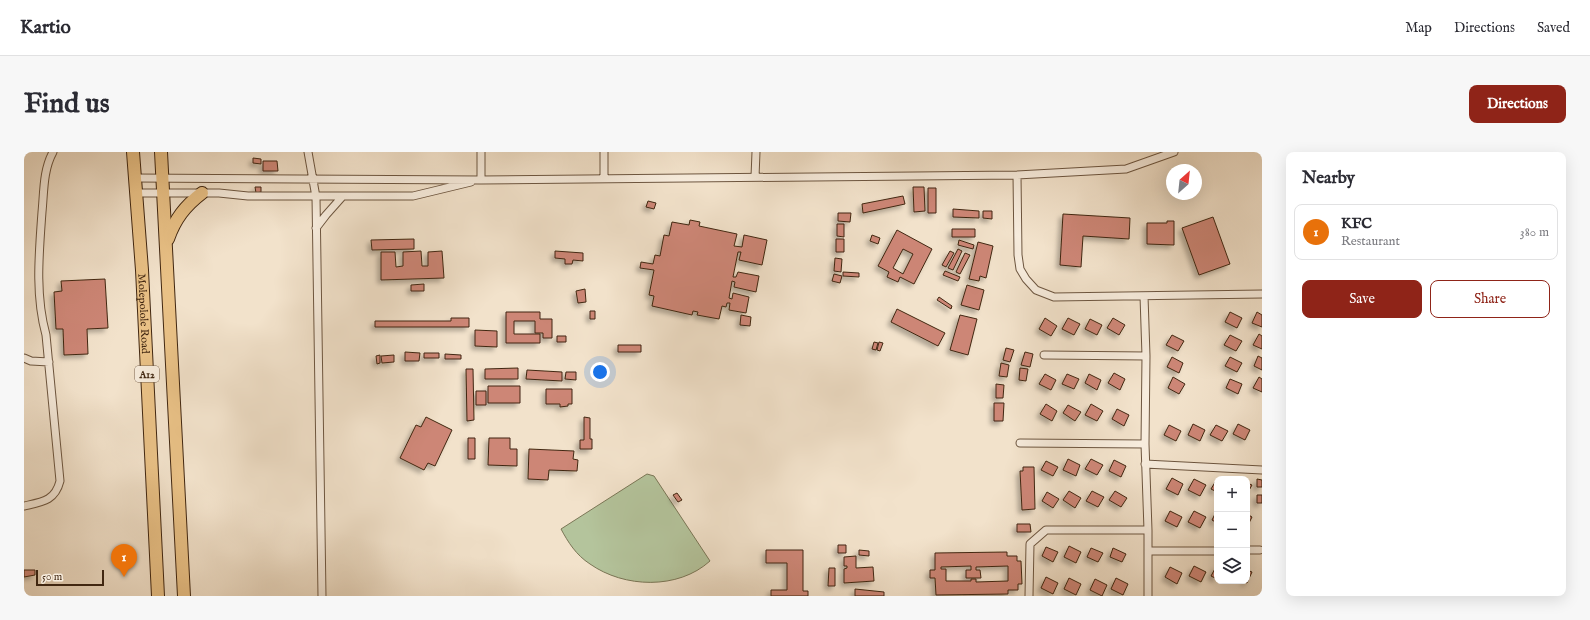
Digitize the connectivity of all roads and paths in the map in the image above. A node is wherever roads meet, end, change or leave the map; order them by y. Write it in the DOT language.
graph roads {
  1 [pos="53,152"];
  2 [pos="133,152"];
  3 [pos="161,152"];
  4 [pos="308,152"];
  5 [pos="481,152"];
  6 [pos="604,152"];
  7 [pos="756,152"];
  8 [pos="1174,152"];
  9 [pos="1017,175"];
  10 [pos="755,177"];
  11 [pos="135,178"];
  12 [pos="163,178"];
  13 [pos="218,179"];
  14 [pos="313,179"];
  15 [pos="604,179"];
  16 [pos="481,180"];
  17 [pos="136,193"];
  18 [pos="164,193"];
  19 [pos="202,193"];
  20 [pos="219,193"];
  21 [pos="316,197"];
  22 [pos="342,197"];
  23 [pos="316,228"];
  24 [pos="167,244"];
  25 [pos="1262,294"];
  26 [pos="1144,296"];
  27 [pos="1044,355"];
  28 [pos="1146,356"];
  29 [pos="24,358"];
  30 [pos="48,362"];
  31 [pos="1020,443"];
  32 [pos="1145,444"];
  33 [pos="1145,464"];
  34 [pos="1262,470"];
  35 [pos="24,506"];
  36 [pos="1148,530"];
  37 [pos="1250,550"];
  38 [pos="1260,550"];
  39 [pos="1148,551"];
  40 [pos="1214,551"];
  41 [pos="157,590"];
  42 [pos="151,596"];
  43 [pos="184,596"];
  44 [pos="322,596"];
  45 [pos="1029,596"];
  46 [pos="1148,596"];
  1 -- 30 [label="street"];
  2 -- 11 [label="main road, Molepolole Road / A12"];
  3 -- 12 [label="main road, A12"];
  4 -- 14 [label="street"];
  5 -- 16 [label="street"];
  6 -- 15 [label="street"];
  7 -- 10 [label="street"];
  8 -- 9 [label="street"];
  9 -- 10 [label="street"];
  9 -- 26 [label="street"];
  10 -- 15 [label="street"];
  11 -- 12 [label="street"];
  11 -- 17 [label="main road, Molepolole Road / A12"];
  12 -- 13 [label="street"];
  12 -- 18 [label="main road, A12"];
  13 -- 14 [label="street"];
  13 -- 20 [label="street"];
  14 -- 16 [label="street"];
  14 -- 21 [label="street"];
  15 -- 16 [label="street"];
  16 -- 22 [label="street"];
  17 -- 18 [label="street"];
  17 -- 41 [label="main road, Molepolole Road / A12"];
  18 -- 19 [label="street"];
  18 -- 24 [label="main road, A12"];
  19 -- 20 [label="street"];
  19 -- 24 [label="main road"];
  20 -- 21 [label="street"];
  21 -- 22 [label="street"];
  21 -- 23 [label="street"];
  22 -- 23 [label="street"];
  23 -- 44 [label="street"];
  24 -- 43 [label="main road, A12"];
  25 -- 26 [label="street"];
  26 -- 28 [label="street"];
  27 -- 28 [label="street"];
  28 -- 32 [label="street"];
  29 -- 30 [label="street"];
  30 -- 35 [label="street"];
  31 -- 32 [label="street"];
  32 -- 33 [label="street"];
  33 -- 34 [label="street"];
  33 -- 36 [label="street"];
  36 -- 39 [label="street"];
  36 -- 45 [label="street"];
  37 -- 38 [label="street"];
  39 -- 40 [label="street"];
  39 -- 46 [label="street"];
  41 -- 42 [label="main road"];
}
